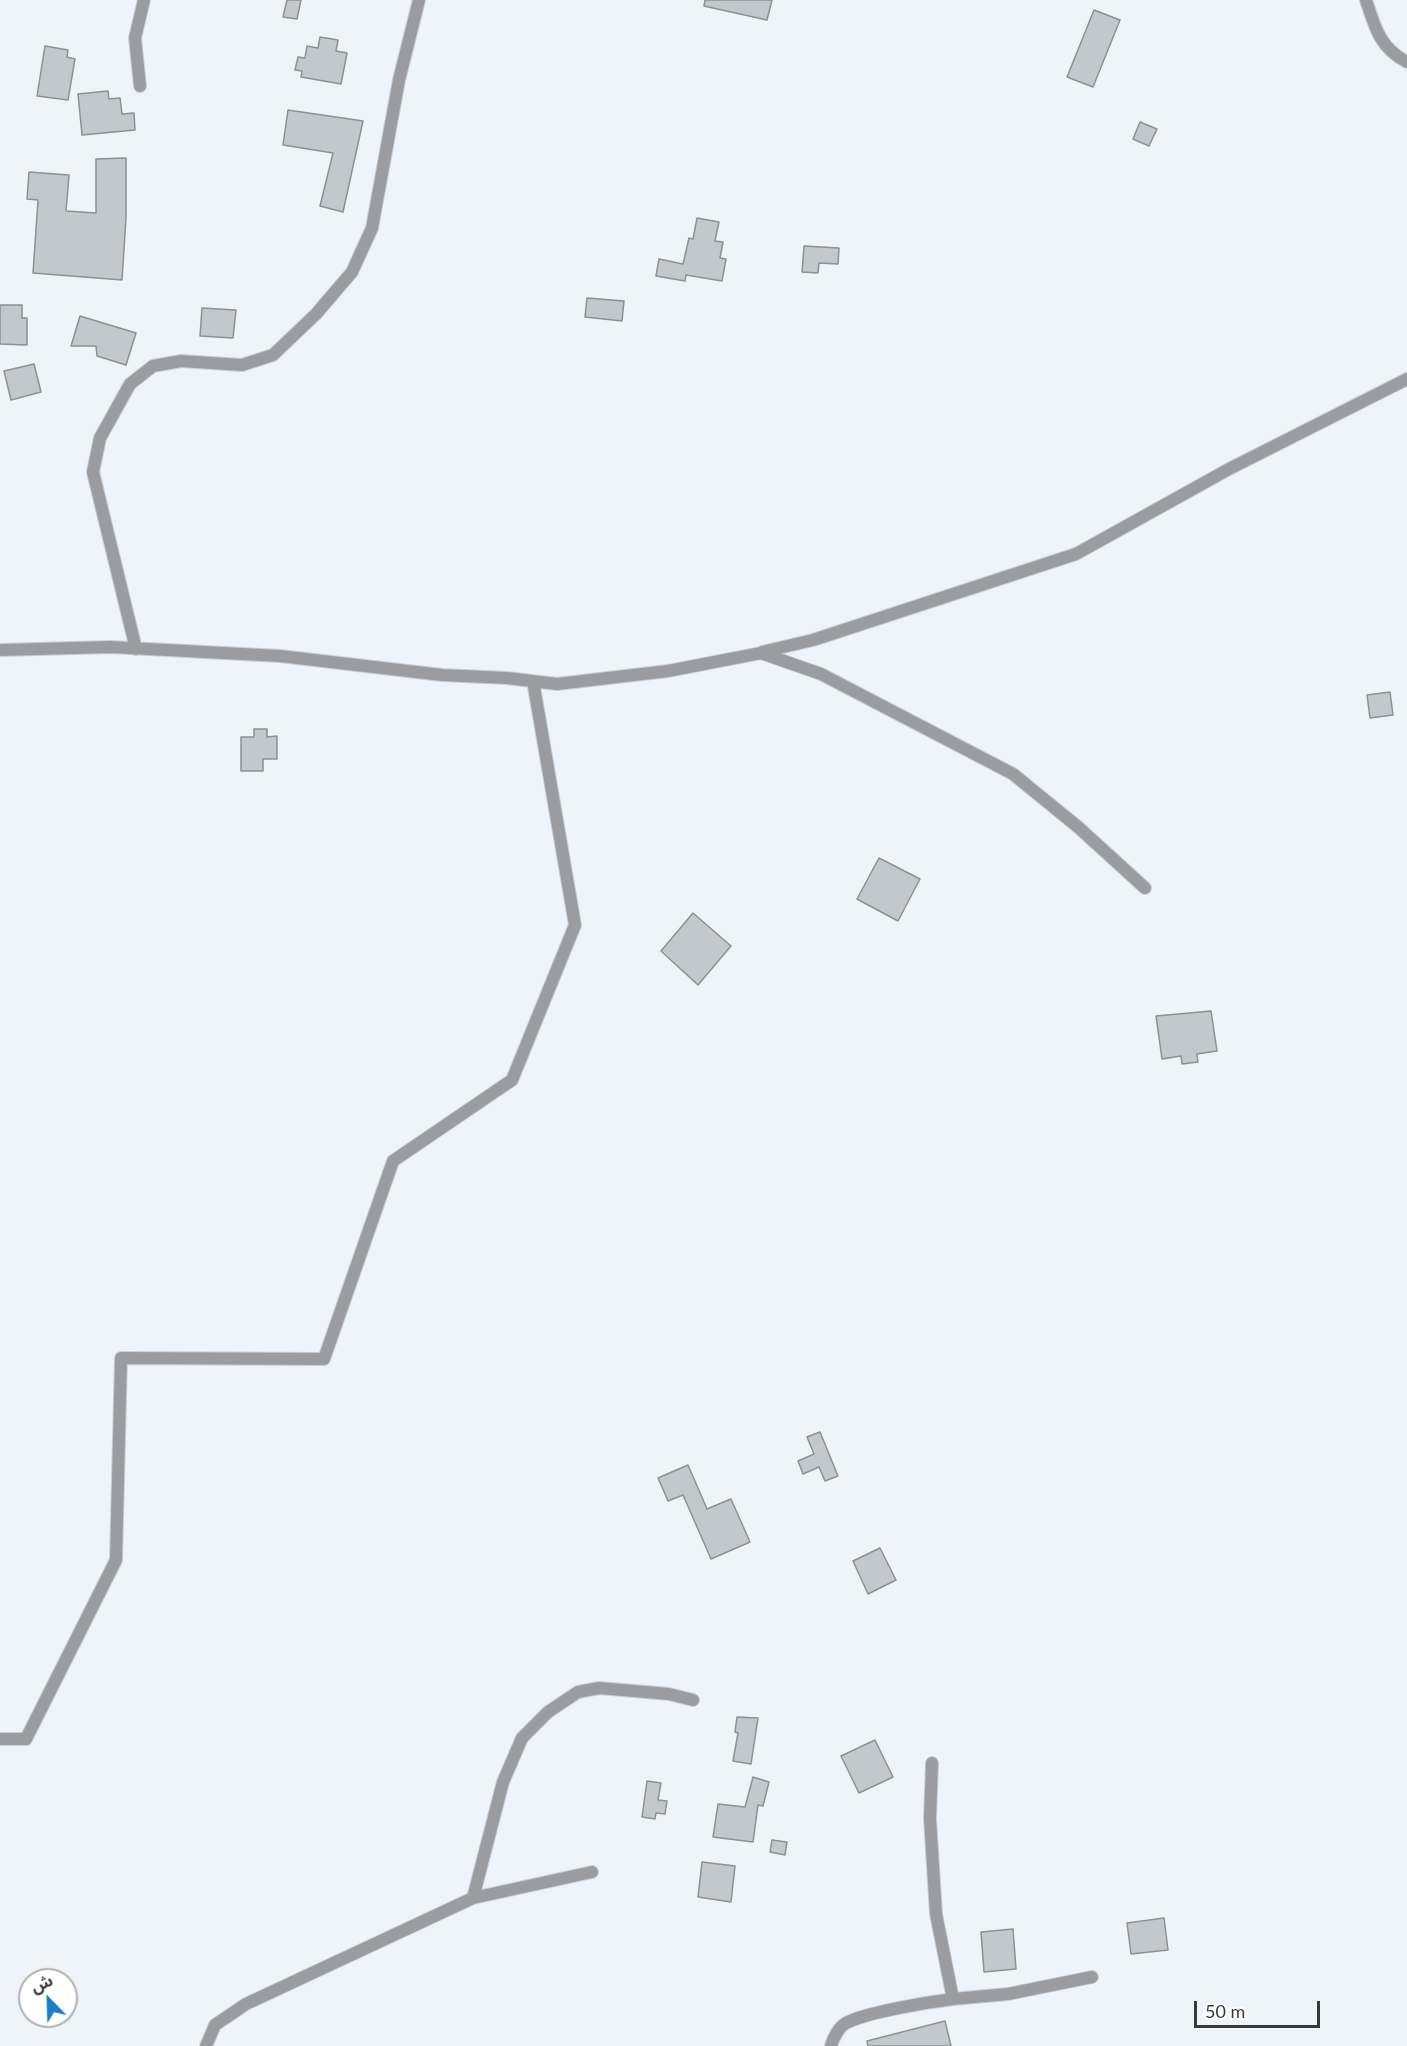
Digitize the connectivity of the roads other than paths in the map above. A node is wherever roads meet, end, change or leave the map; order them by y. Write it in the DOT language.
graph roads {
  1 [pos="144,0"];
  2 [pos="418,0"];
  3 [pos="1366,0"];
  4 [pos="1407,62"];
  5 [pos="140,86"];
  6 [pos="1407,379"];
  7 [pos="0,650"];
  8 [pos="136,650"];
  9 [pos="761,653"];
  10 [pos="533,681"];
  11 [pos="1145,888"];
  12 [pos="693,1700"];
  13 [pos="0,1739"];
  14 [pos="932,1763"];
  15 [pos="592,1872"];
  16 [pos="474,1899"];
  17 [pos="1092,1977"];
  18 [pos="953,1999"];
  19 [pos="206,2046"];
  20 [pos="831,2046"];
  1 -- 5 [label="street"];
  2 -- 8 [label="street"];
  3 -- 4 [label="street"];
  6 -- 9 [label="street"];
  7 -- 8 [label="street"];
  8 -- 10 [label="street"];
  9 -- 10 [label="street"];
  9 -- 11 [label="street"];
  10 -- 13 [label="street"];
  12 -- 16 [label="street"];
  14 -- 18 [label="street"];
  15 -- 16 [label="street"];
  16 -- 19 [label="street"];
  17 -- 18 [label="street"];
  18 -- 20 [label="street"];
}
